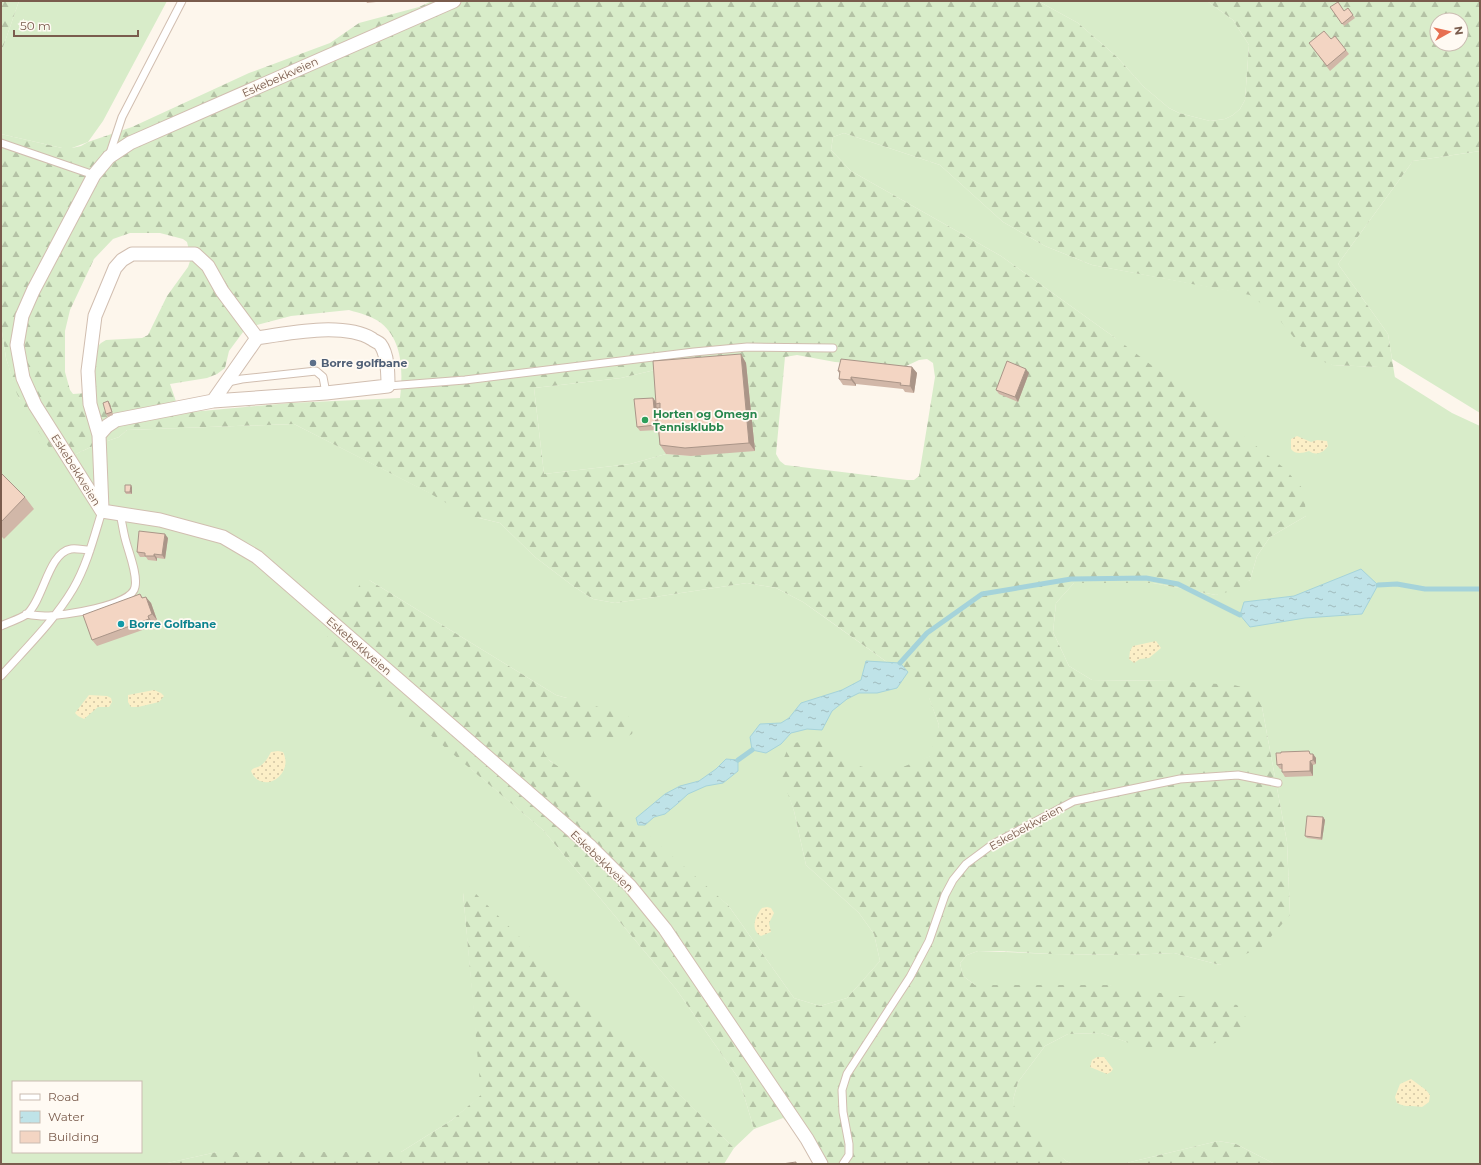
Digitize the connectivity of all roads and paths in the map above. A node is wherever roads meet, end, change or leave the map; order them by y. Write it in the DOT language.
graph roads {
  1 [pos="182,1"];
  2 [pos="454,1"];
  3 [pos="1,143"];
  4 [pos="108,157"];
  5 [pos="94,174"];
  6 [pos="258,338"];
  7 [pos="833,348"];
  8 [pos="226,382"];
  9 [pos="388,386"];
  10 [pos="326,393"];
  11 [pos="213,401"];
  12 [pos="99,436"];
  13 [pos="102,511"];
  14 [pos="120,514"];
  15 [pos="90,550"];
  16 [pos="26,614"];
  17 [pos="55,615"];
  18 [pos="1,626"];
  19 [pos="1,676"];
  20 [pos="1278,783"];
  21 [pos="821,1164"];
  22 [pos="843,1164"];
  1 -- 4 [label="lane, Eskebekkveien"];
  2 -- 4 [label="street, Eskebekkveien"];
  3 -- 5 [label="lane"];
  4 -- 5 [label="street, Eskebekkveien"];
  5 -- 13 [label="street, Eskebekkveien"];
  6 -- 8 [label="street"];
  6 -- 9 [label="street"];
  6 -- 12 [label="street"];
  7 -- 9 [label="lane"];
  8 -- 10 [label="lane"];
  8 -- 11 [label="street"];
  9 -- 10 [label="street"];
  10 -- 11 [label="street"];
  11 -- 12 [label="street"];
  12 -- 13 [label="street"];
  13 -- 14 [label="street, Eskebekkveien"];
  13 -- 15 [label="lane"];
  14 -- 17 [label="lane"];
  14 -- 21 [label="street, Eskebekkveien"];
  15 -- 16 [label="lane"];
  15 -- 17 [label="lane"];
  16 -- 17 [label="lane"];
  16 -- 18 [label="lane"];
  17 -- 19 [label="lane"];
  20 -- 22 [label="lane, Eskebekkveien"];
}
